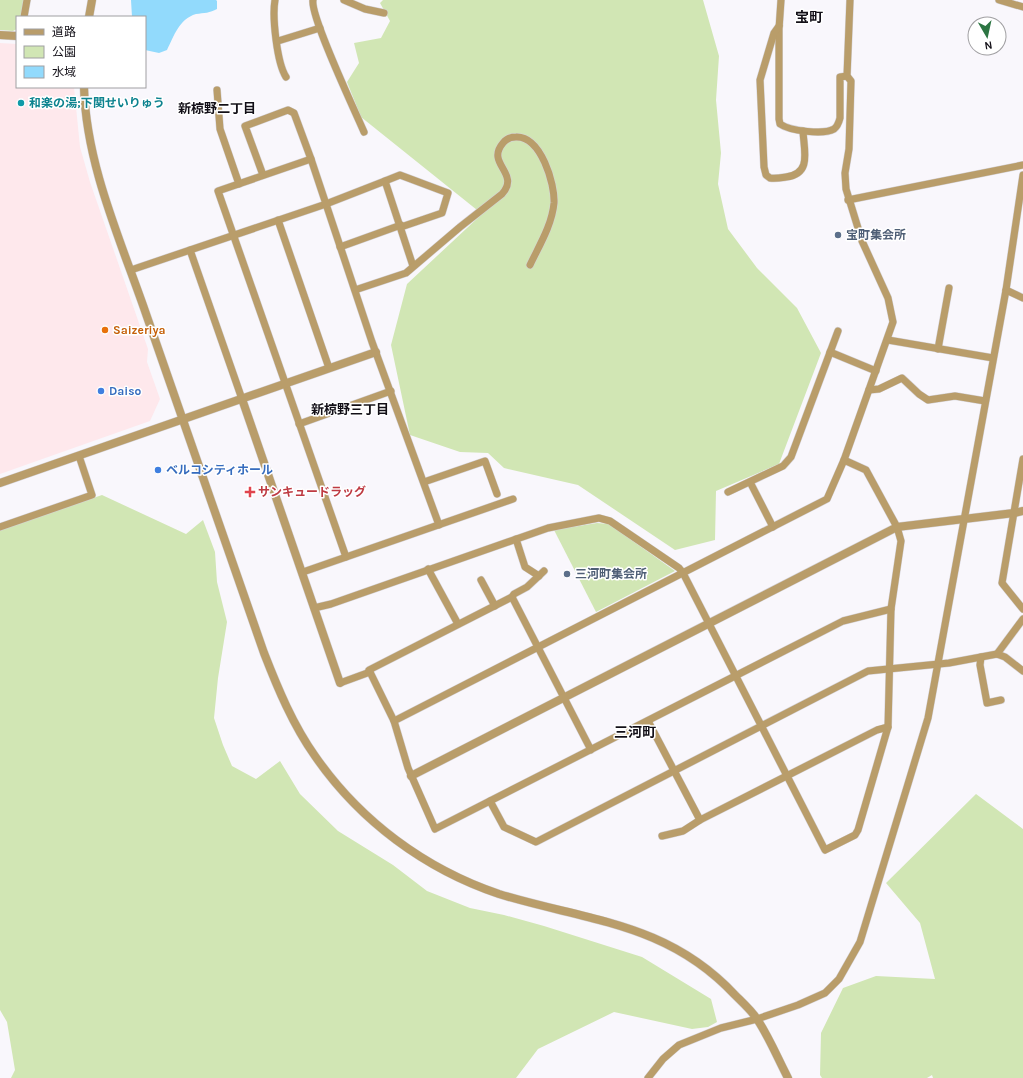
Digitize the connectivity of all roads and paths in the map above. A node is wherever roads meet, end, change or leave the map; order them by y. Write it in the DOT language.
graph roads {
  1 [pos="27,0"];
  2 [pos="92,0"];
  3 [pos="275,0"];
  4 [pos="313,0"];
  5 [pos="344,0"];
  6 [pos="781,0"];
  7 [pos="850,0"];
  8 [pos="999,0"];
  9 [pos="1023,7"];
  10 [pos="384,12"];
  11 [pos="24,16"];
  12 [pos="89,16"];
  13 [pos="779,26"];
  14 [pos="320,28"];
  15 [pos="0,35"];
  16 [pos="16,36"];
  17 [pos="278,42"];
  18 [pos="847,76"];
  19 [pos="286,77"];
  20 [pos="84,88"];
  21 [pos="217,90"];
  22 [pos="803,131"];
  23 [pos="364,132"];
  24 [pos="311,159"];
  25 [pos="1023,165"];
  26 [pos="1023,174"];
  27 [pos="263,175"];
  28 [pos="385,181"];
  29 [pos="239,184"];
  30 [pos="848,200"];
  31 [pos="326,204"];
  32 [pos="278,220"];
  33 [pos="401,226"];
  34 [pos="1015,226"];
  35 [pos="1023,229"];
  36 [pos="234,234"];
  37 [pos="340,247"];
  38 [pos="190,250"];
  39 [pos="530,265"];
  40 [pos="413,266"];
  41 [pos="131,270"];
  42 [pos="949,288"];
  43 [pos="355,290"];
  44 [pos="1006,290"];
  45 [pos="1023,298"];
  46 [pos="838,331"];
  47 [pos="888,340"];
  48 [pos="938,349"];
  49 [pos="376,352"];
  50 [pos="830,352"];
  51 [pos="993,358"];
  52 [pos="329,368"];
  53 [pos="876,371"];
  54 [pos="286,384"];
  55 [pos="869,390"];
  56 [pos="391,391"];
  57 [pos="242,399"];
  58 [pos="985,401"];
  59 [pos="183,420"];
  60 [pos="299,424"];
  61 [pos="79,456"];
  62 [pos="1023,459"];
  63 [pos="844,460"];
  64 [pos="424,482"];
  65 [pos="750,482"];
  66 [pos="0,483"];
  67 [pos="728,492"];
  68 [pos="497,494"];
  69 [pos="514,499"];
  70 [pos="1023,511"];
  71 [pos="1014,513"];
  72 [pos="965,519"];
  73 [pos="440,524"];
  74 [pos="0,527"];
  75 [pos="773,527"];
  76 [pos="897,527"];
  77 [pos="516,540"];
  78 [pos="346,557"];
  79 [pos="428,569"];
  80 [pos="303,572"];
  81 [pos="683,573"];
  82 [pos="481,580"];
  83 [pos="512,597"];
  84 [pos="495,606"];
  85 [pos="314,608"];
  86 [pos="891,609"];
  87 [pos="1023,609"];
  88 [pos="1023,620"];
  89 [pos="458,624"];
  90 [pos="709,624"];
  91 [pos="538,646"];
  92 [pos="997,654"];
  93 [pos="981,657"];
  94 [pos="939,663"];
  95 [pos="890,668"];
  96 [pos="1023,671"];
  97 [pos="370,672"];
  98 [pos="735,676"];
  99 [pos="340,683"];
  100 [pos="565,698"];
  101 [pos="1002,700"];
  102 [pos="394,720"];
  103 [pos="648,721"];
  104 [pos="761,726"];
  105 [pos="888,727"];
  106 [pos="591,750"];
  107 [pos="675,770"];
  108 [pos="411,776"];
  109 [pos="787,776"];
  110 [pos="490,801"];
  111 [pos="700,820"];
  112 [pos="662,836"];
  113 [pos="757,1019"];
  114 [pos="648,1078"];
  115 [pos="788,1078"];
  1 -- 11 [label="street"];
  2 -- 12 [label="street"];
  3 -- 17 [label="street"];
  4 -- 14 [label="street"];
  5 -- 10 [label="street"];
  6 -- 13 [label="street"];
  7 -- 18 [label="street"];
  8 -- 9 [label="street"];
  13 -- 22 [label="street"];
  13 -- 22 [label="street"];
  14 -- 17 [label="street"];
  14 -- 23 [label="street"];
  15 -- 16 [label="street"];
  17 -- 19 [label="street"];
  18 -- 22 [label="street"];
  18 -- 30 [label="street"];
  20 -- 41 [label="street"];
  21 -- 29 [label="street"];
  24 -- 27 [label="street"];
  24 -- 27 [label="street"];
  24 -- 31 [label="street"];
  25 -- 30 [label="street"];
  26 -- 34 [label="street"];
  27 -- 29 [label="street"];
  28 -- 31 [label="street"];
  28 -- 33 [label="street"];
  28 -- 33 [label="street"];
  29 -- 36 [label="street"];
  30 -- 47 [label="street"];
  31 -- 32 [label="street"];
  31 -- 37 [label="street"];
  32 -- 36 [label="street"];
  32 -- 52 [label="street"];
  33 -- 37 [label="street"];
  33 -- 40 [label="street"];
  34 -- 35 [label="street"];
  34 -- 44 [label="street"];
  36 -- 38 [label="street"];
  36 -- 54 [label="street"];
  37 -- 43 [label="street"];
  38 -- 41 [label="street"];
  38 -- 57 [label="street"];
  39 -- 40 [label="street"];
  40 -- 43 [label="street"];
  41 -- 59 [label="street"];
  42 -- 48 [label="street"];
  43 -- 49 [label="street"];
  44 -- 45 [label="street"];
  44 -- 51 [label="street"];
  46 -- 50 [label="street"];
  47 -- 48 [label="street"];
  47 -- 53 [label="street"];
  48 -- 51 [label="street"];
  49 -- 52 [label="street"];
  49 -- 56 [label="street"];
  50 -- 53 [label="street"];
  50 -- 65 [label="street"];
  51 -- 58 [label="street"];
  52 -- 54 [label="street"];
  53 -- 55 [label="street"];
  54 -- 57 [label="street"];
  54 -- 60 [label="street"];
  55 -- 58 [label="street"];
  55 -- 63 [label="street"];
  56 -- 60 [label="street"];
  56 -- 64 [label="street"];
  57 -- 59 [label="street"];
  57 -- 80 [label="street"];
  58 -- 72 [label="street"];
  59 -- 61 [label="street"];
  59 -- 113 [label="street"];
  60 -- 78 [label="street"];
  61 -- 66 [label="street"];
  61 -- 74 [label="street"];
  62 -- 71 [label="street"];
  63 -- 75 [label="street"];
  63 -- 76 [label="street"];
  64 -- 68 [label="street"];
  64 -- 73 [label="street"];
  65 -- 67 [label="street"];
  65 -- 75 [label="street"];
  69 -- 73 [label="street"];
  70 -- 71 [label="street"];
  71 -- 72 [label="street"];
  71 -- 87 [label="street"];
  72 -- 76 [label="street"];
  72 -- 94 [label="street"];
  73 -- 78 [label="street"];
  75 -- 81 [label="street"];
  76 -- 86 [label="street"];
  76 -- 90 [label="street"];
  77 -- 79 [label="street"];
  77 -- 81 [label="street"];
  77 -- 83 [label="street"];
  78 -- 80 [label="street"];
  79 -- 85 [label="street"];
  79 -- 89 [label="street"];
  80 -- 85 [label="street"];
  81 -- 90 [label="street"];
  81 -- 91 [label="street"];
  82 -- 84 [label="street"];
  83 -- 84 [label="street"];
  83 -- 91 [label="street"];
  84 -- 89 [label="street"];
  85 -- 99 [label="street"];
  86 -- 95 [label="street"];
  86 -- 98 [label="street"];
  88 -- 92 [label="street"];
  89 -- 97 [label="street"];
  90 -- 98 [label="street"];
  90 -- 100 [label="street"];
  91 -- 100 [label="street"];
  91 -- 102 [label="street"];
  92 -- 93 [label="street"];
  92 -- 96 [label="street"];
  93 -- 94 [label="street"];
  93 -- 101 [label="street"];
  94 -- 95 [label="street"];
  94 -- 113 [label="street"];
  95 -- 104 [label="street"];
  95 -- 105 [label="street"];
  97 -- 99 [label="street"];
  97 -- 102 [label="street"];
  98 -- 103 [label="street"];
  98 -- 104 [label="street"];
  100 -- 106 [label="street"];
  100 -- 108 [label="street"];
  102 -- 108 [label="street"];
  103 -- 106 [label="street"];
  103 -- 107 [label="street"];
  104 -- 107 [label="street"];
  104 -- 109 [label="street"];
  105 -- 109 [label="street"];
  105 -- 109 [label="street"];
  106 -- 110 [label="street"];
  107 -- 110 [label="street"];
  107 -- 111 [label="street"];
  108 -- 110 [label="street"];
  109 -- 111 [label="street"];
  111 -- 112 [label="street"];
  113 -- 114 [label="street"];
  113 -- 115 [label="street"];
}
